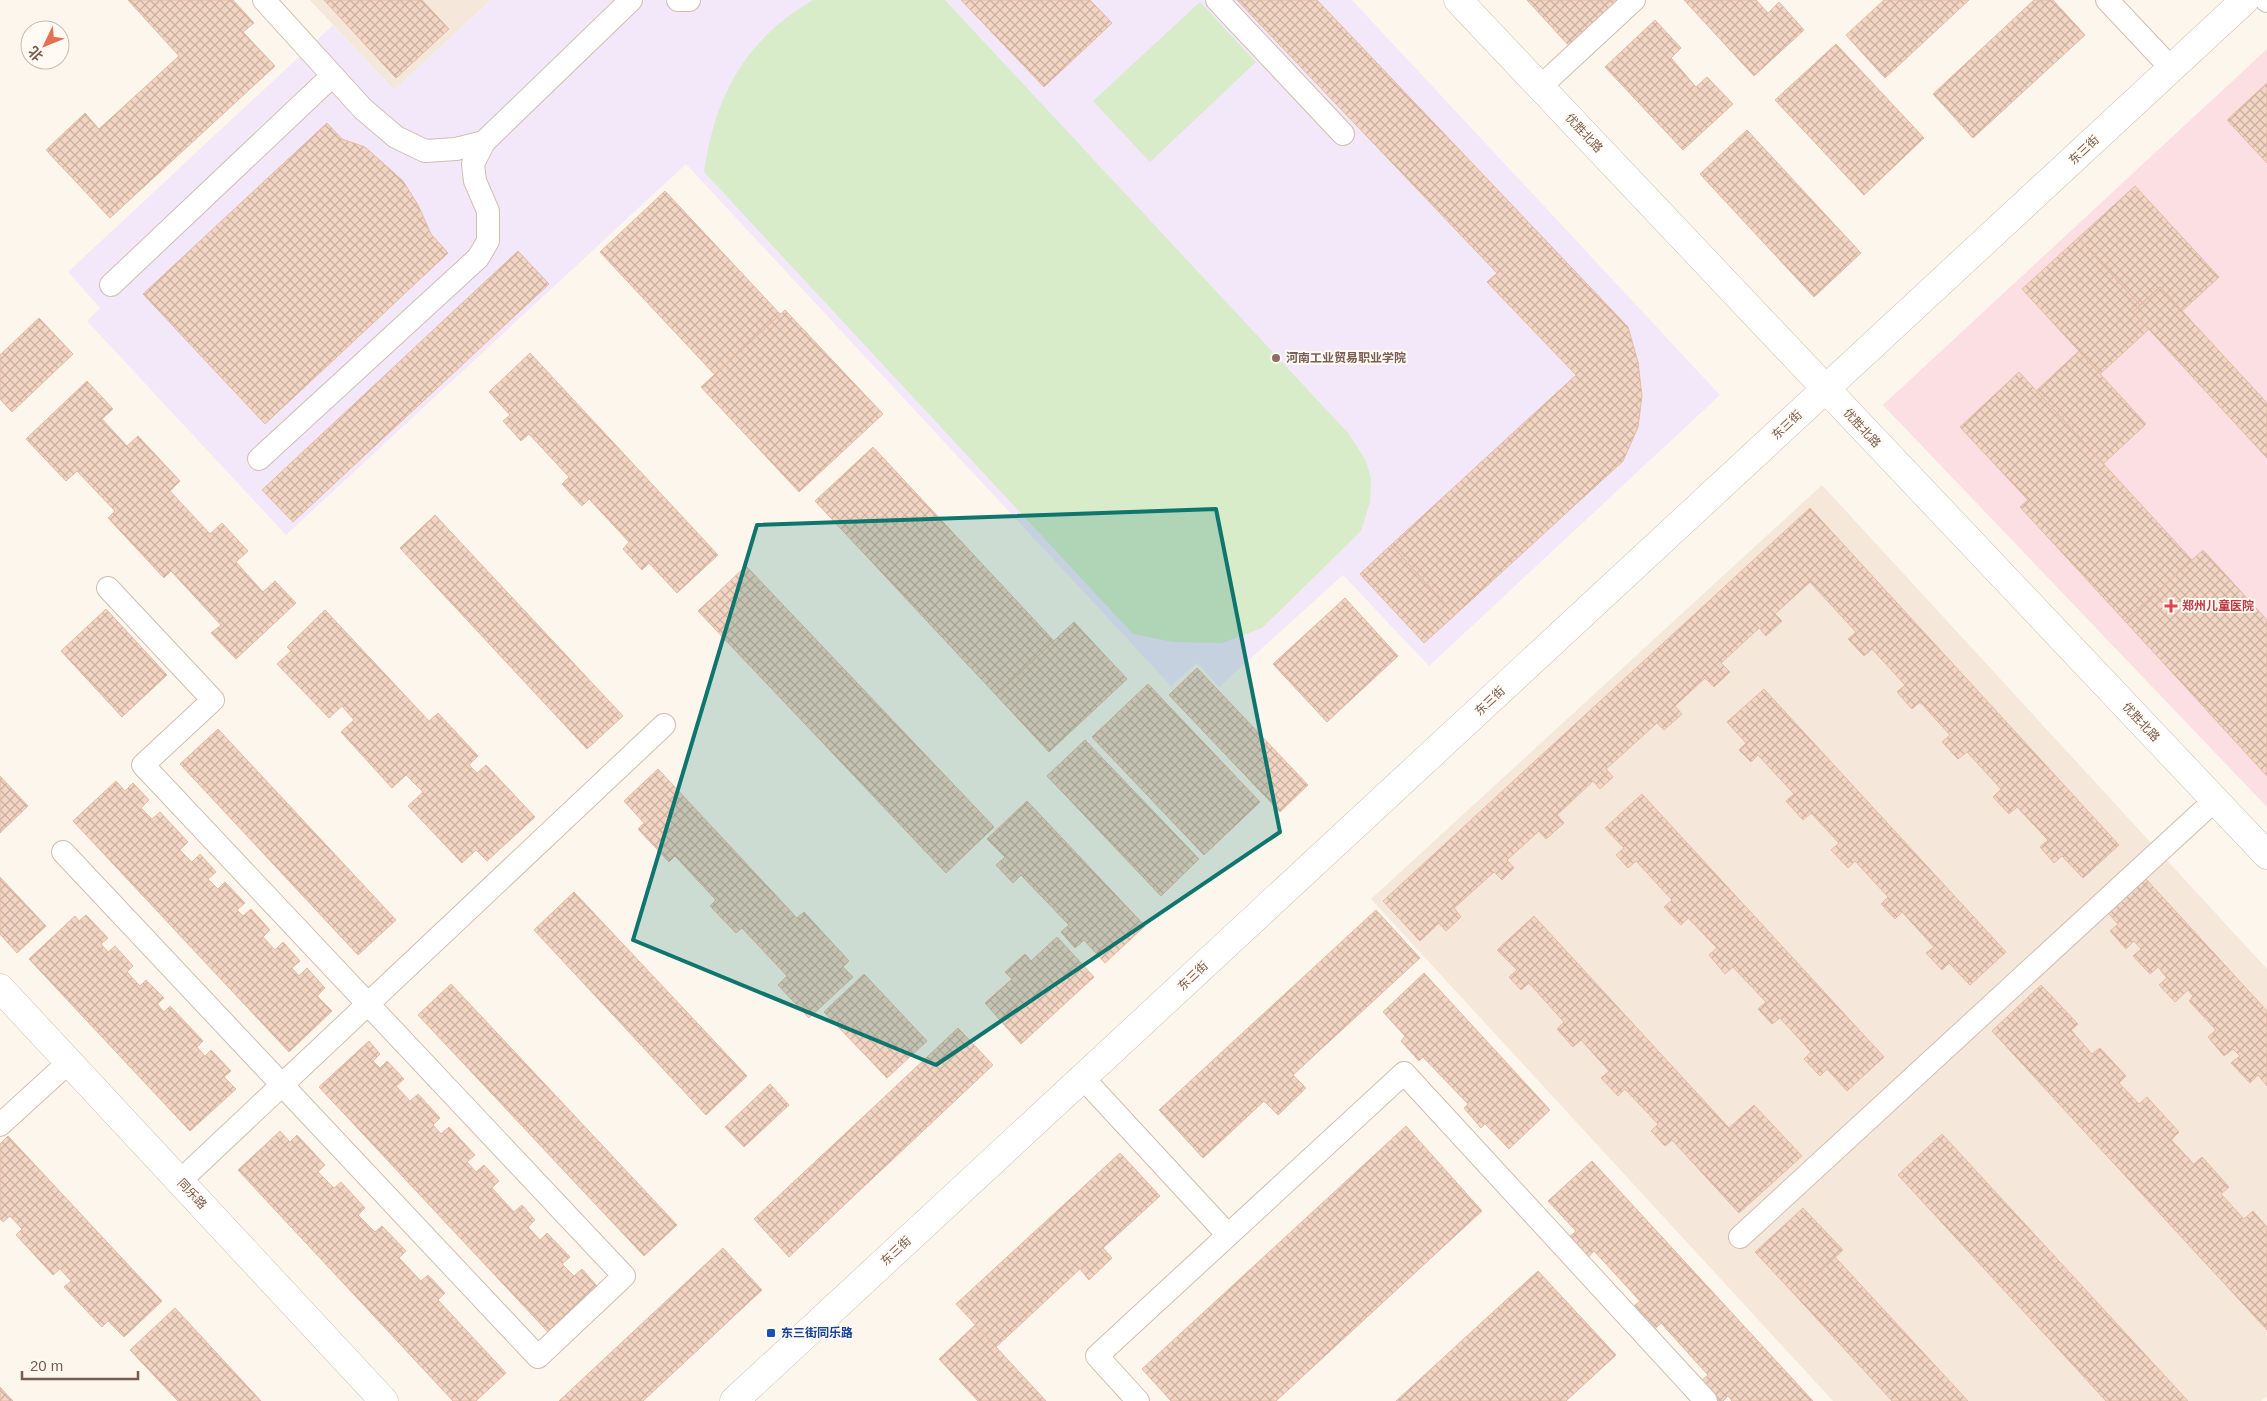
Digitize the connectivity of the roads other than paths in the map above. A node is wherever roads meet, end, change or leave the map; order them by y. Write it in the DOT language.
graph roads {
  1 [pos="264,0"];
  2 [pos="631,0"];
  3 [pos="678,0"];
  4 [pos="689,0"];
  5 [pos="1216,0"];
  6 [pos="1458,0"];
  7 [pos="1634,0"];
  8 [pos="2107,0"];
  9 [pos="2245,0"];
  10 [pos="2171,68"];
  11 [pos="332,76"];
  12 [pos="1540,87"];
  13 [pos="1343,134"];
  14 [pos="484,142"];
  15 [pos="111,285"];
  16 [pos="1826,389"];
  17 [pos="259,459"];
  18 [pos="108,588"];
  19 [pos="664,725"];
  20 [pos="2215,800"];
  21 [pos="63,852"];
  22 [pos="2267,855"];
  23 [pos="0,988"];
  24 [pos="368,1004"];
  25 [pos="69,1062"];
  26 [pos="1083,1078"];
  27 [pos="281,1085"];
  28 [pos="0,1125"];
  29 [pos="180,1181"];
  30 [pos="1228,1235"];
  31 [pos="1740,1237"];
  32 [pos="384,1401"];
  33 [pos="734,1401"];
  34 [pos="1138,1401"];
  35 [pos="1706,1401"];
  1 -- 11 [label="lane"];
  2 -- 14 [label="lane"];
  3 -- 4 [label="lane"];
  5 -- 13 [label="lane"];
  6 -- 12 [label="street, 优胜北路"];
  7 -- 12 [label="lane"];
  8 -- 10 [label="lane"];
  9 -- 10 [label="street, 东三街"];
  10 -- 16 [label="street, 东三街"];
  11 -- 14 [label="lane"];
  11 -- 15 [label="lane"];
  12 -- 16 [label="street, 优胜北路"];
  14 -- 17 [label="lane"];
  16 -- 20 [label="street, 优胜北路"];
  16 -- 26 [label="street, 东三街"];
  18 -- 24 [label="lane"];
  19 -- 24 [label="lane"];
  20 -- 22 [label="street, 优胜北路"];
  20 -- 31 [label="lane"];
  21 -- 27 [label="lane"];
  23 -- 25 [label="street, 同乐路"];
  24 -- 27 [label="lane"];
  24 -- 27 [label="lane"];
  25 -- 28 [label="lane"];
  25 -- 29 [label="street, 同乐路"];
  26 -- 30 [label="lane"];
  26 -- 33 [label="street, 东三街"];
  27 -- 29 [label="lane"];
  29 -- 32 [label="street, 同乐路"];
  30 -- 34 [label="lane"];
  30 -- 35 [label="lane"];
}
